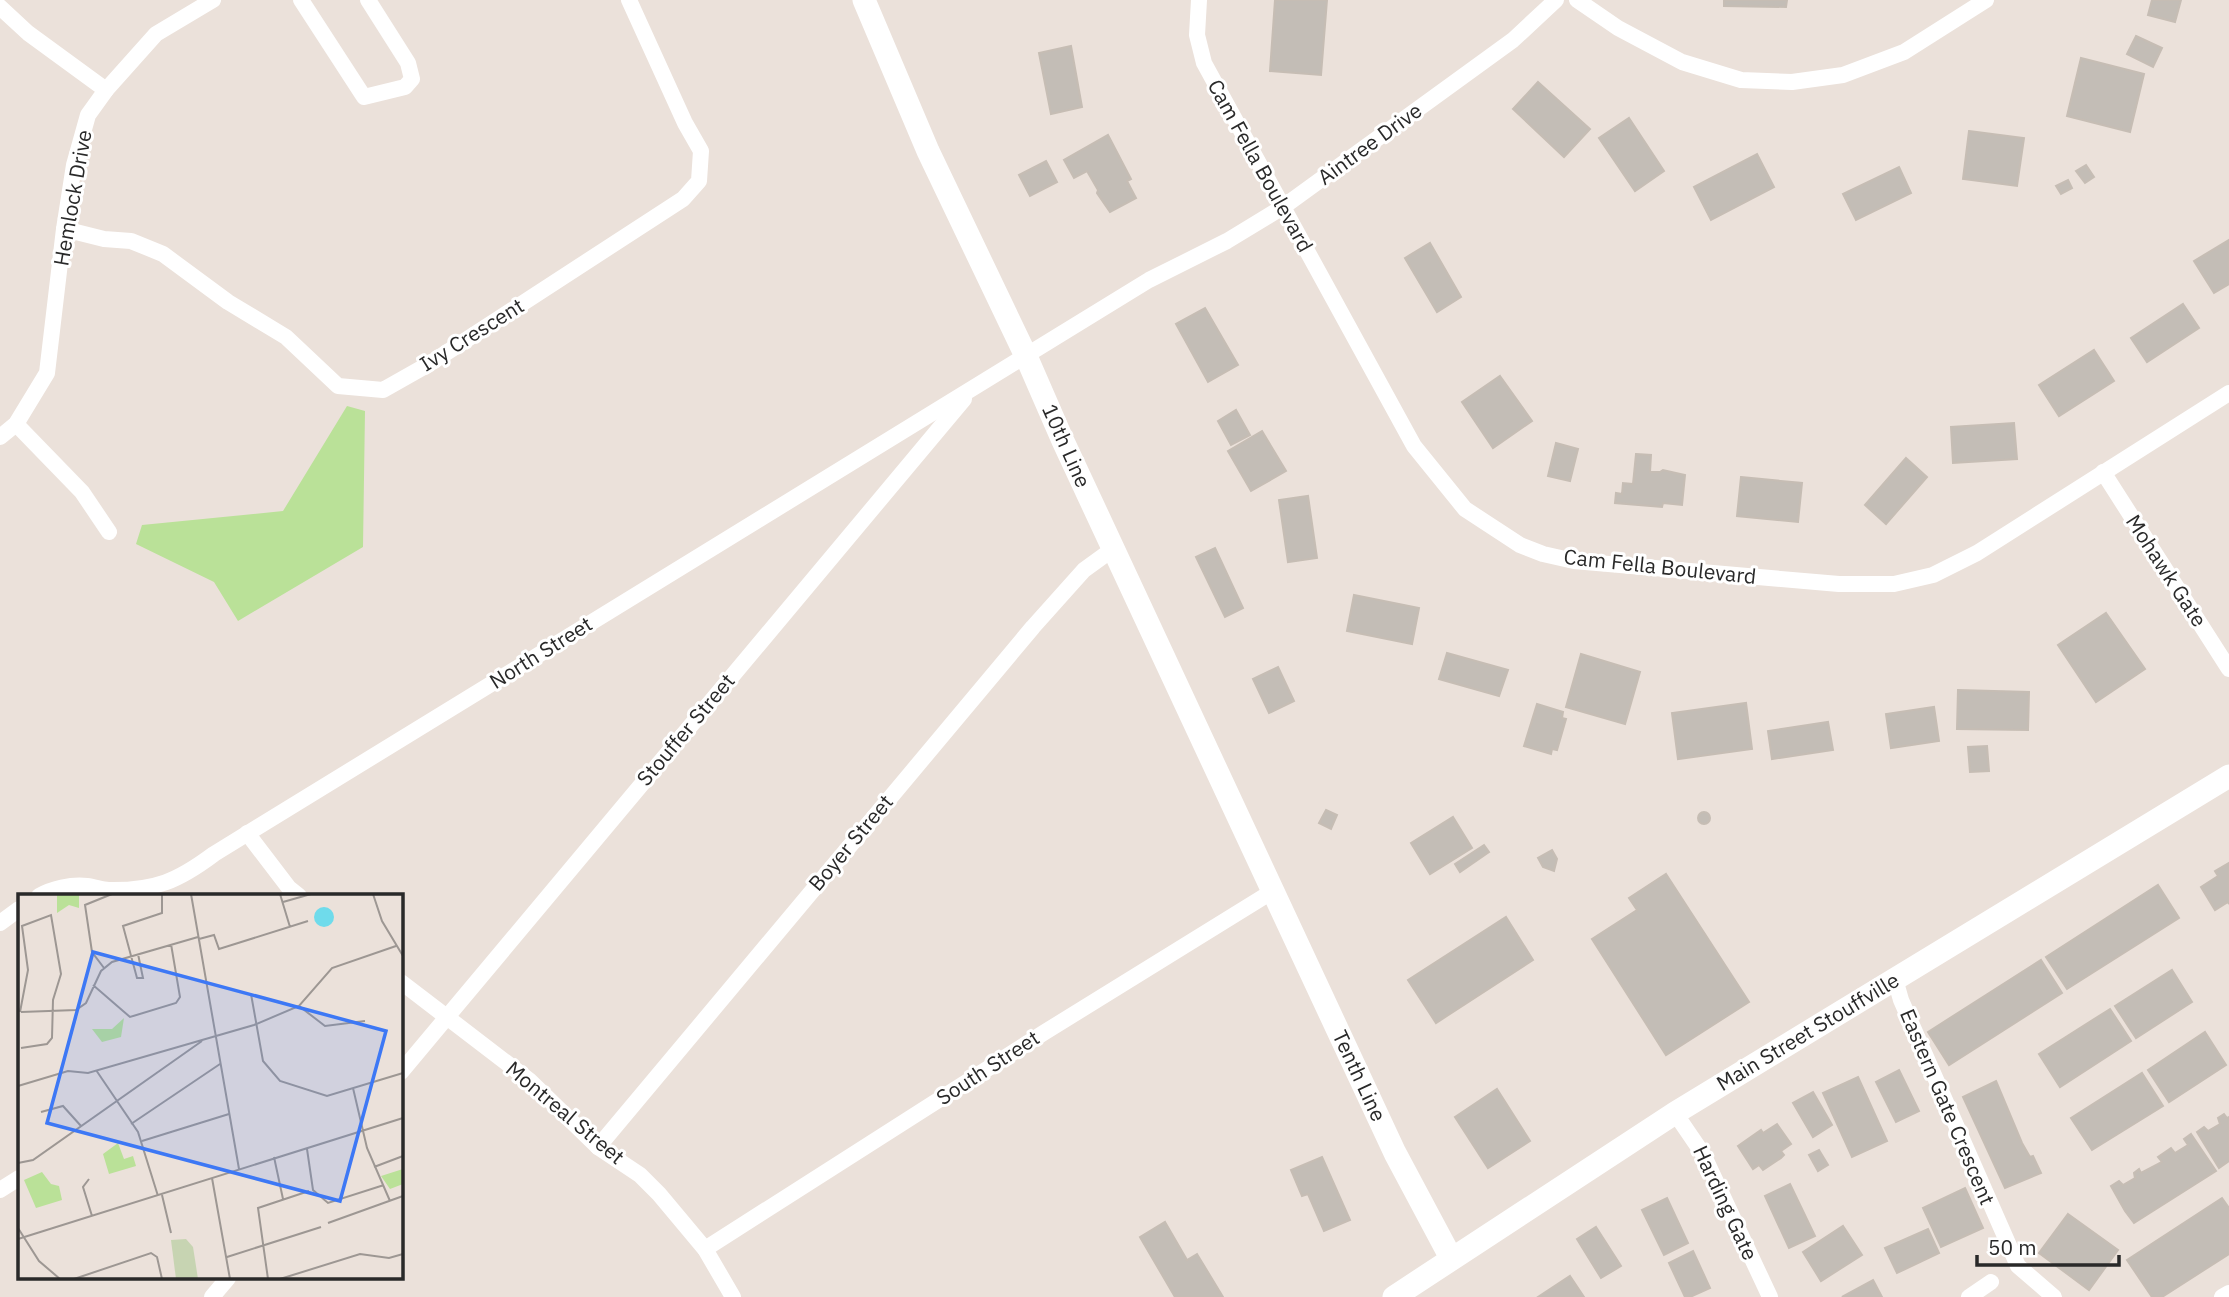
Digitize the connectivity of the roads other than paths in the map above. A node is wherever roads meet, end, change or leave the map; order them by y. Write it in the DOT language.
graph roads {
  1 [pos="214,0"];
  2 [pos="300,0"];
  3 [pos="368,0"];
  4 [pos="629,0"];
  5 [pos="864,0"];
  6 [pos="1199,0"];
  7 [pos="1556,0"];
  8 [pos="1577,0"];
  9 [pos="1986,0"];
  10 [pos="0,7"];
  11 [pos="106,90"];
  12 [pos="1283,207"];
  13 [pos="64,229"];
  14 [pos="1026,356"];
  15 [pos="972,389"];
  16 [pos="2229,393"];
  17 [pos="16,424"];
  18 [pos="0,436"];
  19 [pos="2103,472"];
  20 [pos="109,532"];
  21 [pos="1113,549"];
  22 [pos="2229,669"];
  23 [pos="2229,776"];
  24 [pos="247,834"];
  25 [pos="1273,891"];
  26 [pos="45,894"];
  27 [pos="296,894"];
  28 [pos="18,910"];
  29 [pos="0,923"];
  30 [pos="1895,979"];
  31 [pos="402,983"];
  32 [pos="446,1018"];
  33 [pos="402,1071"];
  34 [pos="1675,1113"];
  35 [pos="598,1147"];
  36 [pos="18,1179"];
  37 [pos="0,1190"];
  38 [pos="705,1249"];
  39 [pos="1451,1258"];
  40 [pos="226,1280"];
  41 [pos="1992,1282"];
  42 [pos="2229,1293"];
  43 [pos="212,1297"];
  44 [pos="733,1297"];
  45 [pos="1394,1297"];
  46 [pos="1770,1297"];
  47 [pos="1969,1297"];
  48 [pos="2054,1297"];
  49 [pos="2222,1297"];
  1 -- 11 [label="street, Hemlock Drive"];
  2 -- 3 [label="street"];
  4 -- 13 [label="street, Ivy Crescent"];
  5 -- 14 [label="main road, 10th Line"];
  6 -- 12 [label="street, Cam Fella Boulevard"];
  7 -- 12 [label="street, Aintree Drive"];
  8 -- 9 [label="street"];
  10 -- 11 [label="street"];
  11 -- 13 [label="street, Hemlock Drive"];
  12 -- 14 [label="street, Aintree Drive"];
  12 -- 19 [label="street, Cam Fella Boulevard"];
  13 -- 17 [label="street, Hemlock Drive"];
  14 -- 15 [label="street, North Street"];
  14 -- 21 [label="main road, 10th Line"];
  15 -- 24 [label="street, North Street"];
  15 -- 32 [label="street, Stouffer Street"];
  16 -- 19 [label="street, Cam Fella Boulevard"];
  17 -- 18 [label="street, Hemlock Drive"];
  17 -- 20 [label="street"];
  19 -- 22 [label="street, Mohawk Gate"];
  21 -- 25 [label="main road, 10th Line"];
  21 -- 35 [label="street, Boyer Street"];
  23 -- 30 [label="main road, Main Street Stouffville"];
  24 -- 26 [label="street, North Street"];
  24 -- 27 [label="street"];
  25 -- 38 [label="street, South Street"];
  25 -- 39 [label="main road, Tenth Line"];
  28 -- 29 [label="street"];
  30 -- 34 [label="main road, Main Street Stouffville"];
  30 -- 48 [label="street, Eastern Gate Crescent"];
  31 -- 32 [label="street, Montreal Street"];
  32 -- 33 [label="street, Stouffer Street"];
  32 -- 35 [label="street, Montreal Street"];
  34 -- 39 [label="main road, Main Street Stouffville"];
  34 -- 46 [label="street, Harding Gate"];
  35 -- 38 [label="street, Montreal Street"];
  36 -- 37 [label="street"];
  38 -- 44 [label="street, Montreal Street"];
  39 -- 45 [label="main road, Main Street Stouffville"];
  40 -- 43 [label="street"];
  41 -- 47 [label="street"];
  42 -- 49 [label="street"];
}
